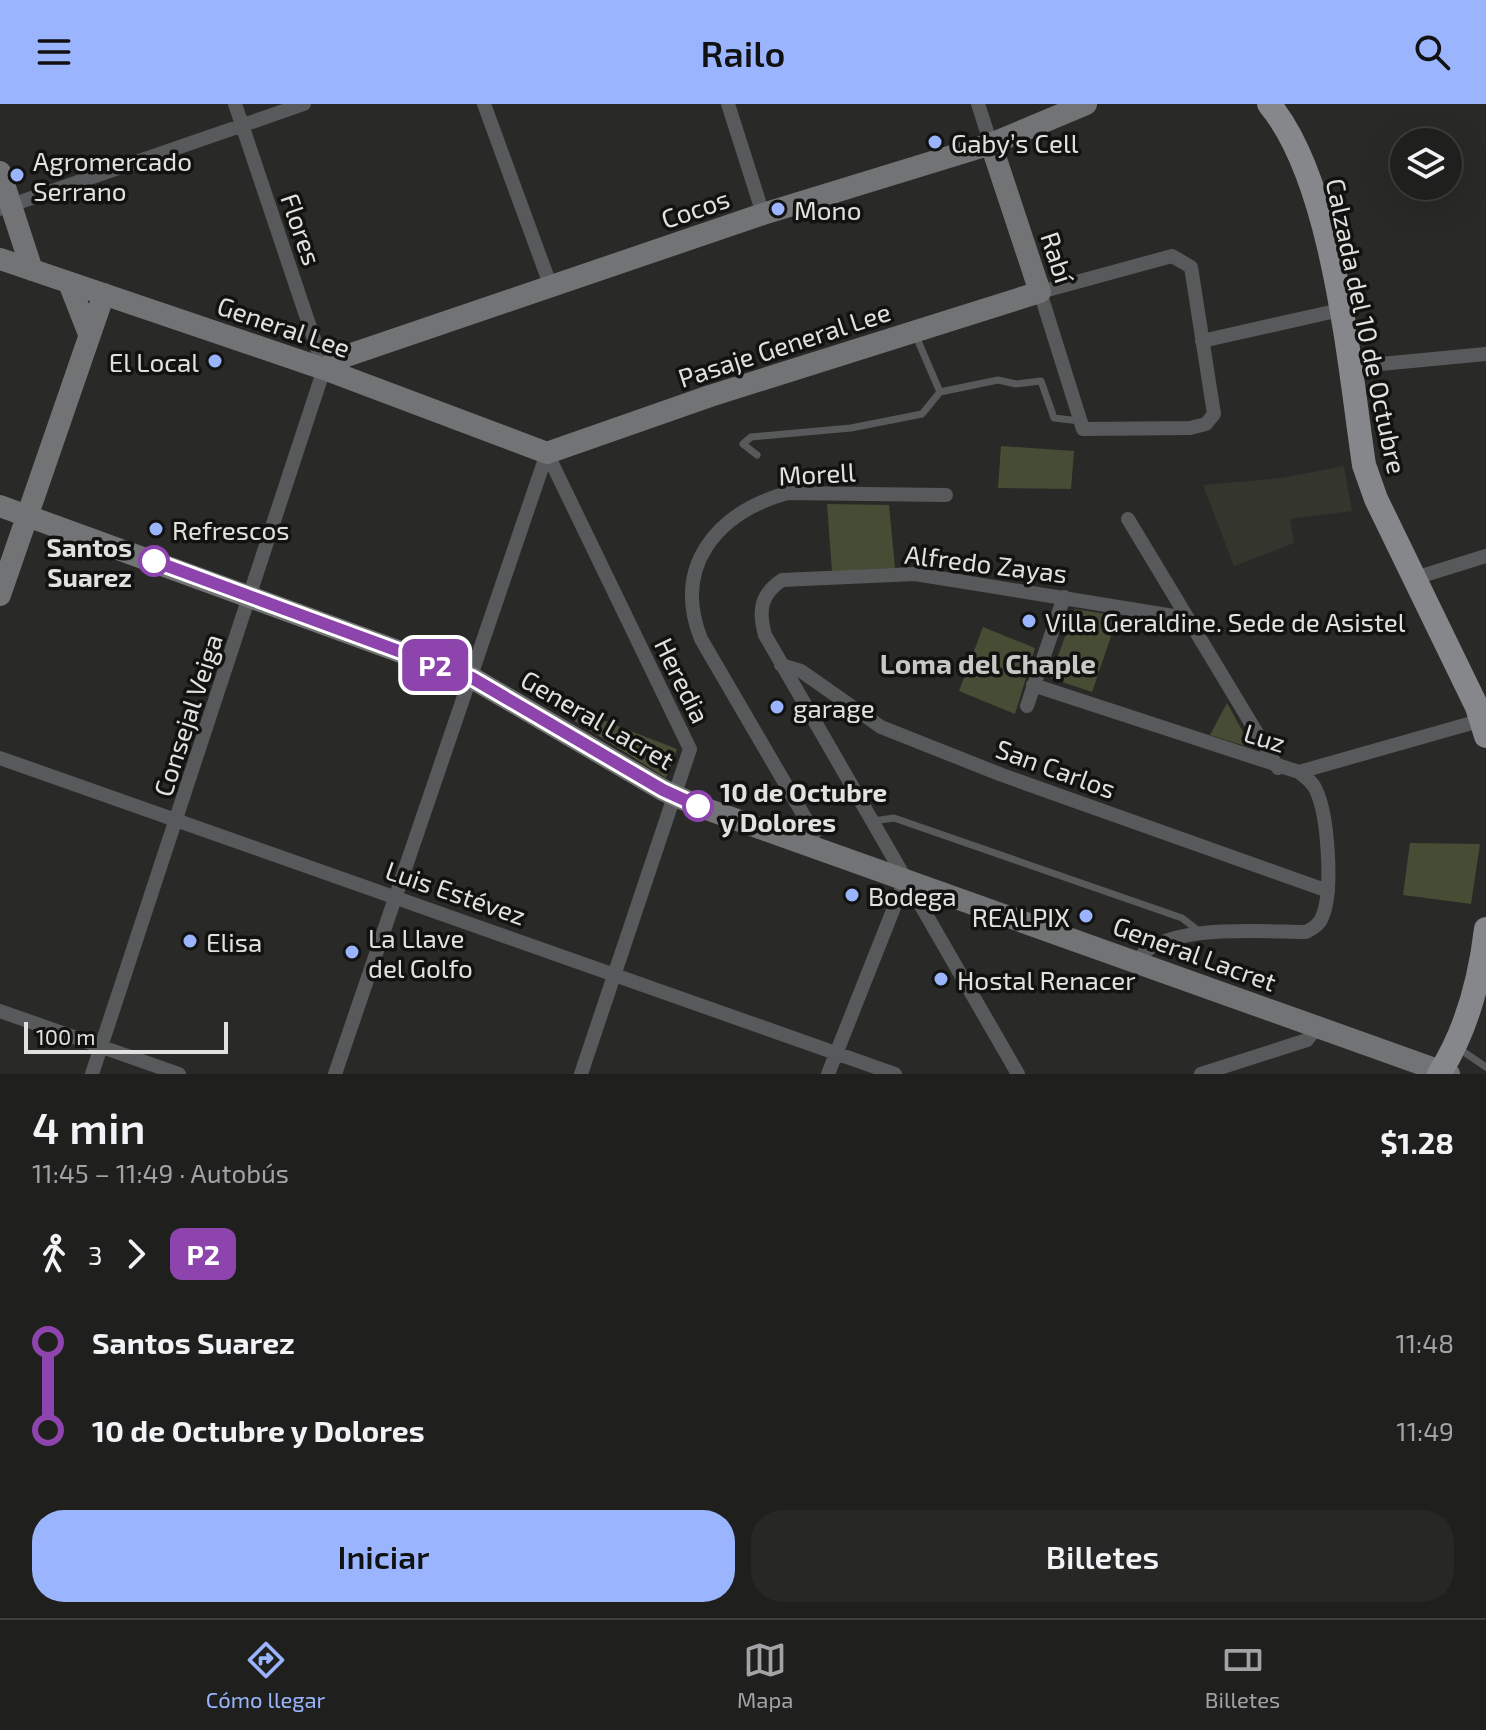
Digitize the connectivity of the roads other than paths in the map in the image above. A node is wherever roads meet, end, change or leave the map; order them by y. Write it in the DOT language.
graph roads {
  1 [pos="235,104"];
  2 [pos="304,104"];
  3 [pos="484,104"];
  4 [pos="728,104"];
  5 [pos="978,104"];
  6 [pos="1086,104"];
  7 [pos="1269,104"];
  8 [pos="241,124"];
  9 [pos="991,144"];
  10 [pos="0,172"];
  11 [pos="5,207"];
  12 [pos="763,214"];
  13 [pos="0,259"];
  14 [pos="32,270"];
  15 [pos="69,283"];
  16 [pos="551,287"];
  17 [pos="1040,292"];
  18 [pos="104,294"];
  19 [pos="1340,310"];
  20 [pos="914,332"];
  21 [pos="89,334"];
  22 [pos="1202,341"];
  23 [pos="1486,354"];
  24 [pos="1349,367"];
  25 [pos="324,369"];
  26 [pos="940,392"];
  27 [pos="1082,425"];
  28 [pos="547,453"];
  29 [pos="757,455"];
  30 [pos="946,495"];
  31 [pos="0,506"];
  32 [pos="29,515"];
  33 [pos="1128,519"];
  34 [pos="1486,556"];
  35 [pos="1412,579"];
  36 [pos="0,595"];
  37 [pos="251,597"];
  38 [pos="1064,597"];
  39 [pos="1186,618"];
  40 [pos="781,665"];
  41 [pos="472,678"];
  42 [pos="1033,685"];
  43 [pos="1027,706"];
  44 [pos="1485,725"];
  45 [pos="0,758"];
  46 [pos="1278,768"];
  47 [pos="1299,772"];
  48 [pos="675,795"];
  49 [pos="178,820"];
  50 [pos="873,821"];
  51 [pos="810,845"];
  52 [pos="905,880"];
  53 [pos="1328,891"];
  54 [pos="394,897"];
  55 [pos="1486,929"];
  56 [pos="1202,933"];
  57 [pos="1137,962"];
  58 [pos="1483,969"];
  59 [pos="614,972"];
  60 [pos="0,1011"];
  61 [pos="1318,1026"];
  62 [pos="100,1047"];
  63 [pos="1456,1047"];
  64 [pos="835,1054"];
  65 [pos="1486,1067"];
  66 [pos="1443,1073"];
  67 [pos="92,1074"];
  68 [pos="179,1074"];
  69 [pos="335,1074"];
  70 [pos="581,1074"];
  71 [pos="828,1074"];
  72 [pos="895,1074"];
  73 [pos="1018,1074"];
  74 [pos="1201,1074"];
  1 -- 8 [label="street, Flores"];
  2 -- 8 [label="street"];
  3 -- 16 [label="street"];
  4 -- 12 [label="street"];
  5 -- 9 [label="street, Rabí"];
  6 -- 9 [label="street, Cocos"];
  7 -- 19 [label="main road, Calzada del 10 de Octubre"];
  8 -- 11 [label="street"];
  8 -- 25 [label="street, Flores"];
  9 -- 12 [label="street, Cocos"];
  9 -- 17 [label="street, Rabí"];
  10 -- 11 [label="street"];
  11 -- 14 [label="street"];
  12 -- 16 [label="street, Cocos"];
  13 -- 14 [label="street, General Lee"];
  14 -- 15 [label="street, General Lee"];
  15 -- 18 [label="street, General Lee"];
  15 -- 21 [label="street"];
  16 -- 25 [label="street, Cocos"];
  17 -- 20 [label="street, Pasaje General Lee"];
  17 -- 22 [label="street"];
  17 -- 27 [label="street, Rabí"];
  18 -- 21 [label="street"];
  18 -- 25 [label="street, General Lee"];
  19 -- 22 [label="street"];
  19 -- 24 [label="main road, Calzada del 10 de Octubre"];
  20 -- 26 [label="lane"];
  20 -- 28 [label="street, Pasaje General Lee"];
  21 -- 32 [label="street"];
  22 -- 27 [label="street"];
  23 -- 24 [label="street"];
  24 -- 35 [label="main road, Calzada del 10 de Octubre"];
  25 -- 28 [label="street, General Lee"];
  25 -- 37 [label="street, Consejal Veiga"];
  26 -- 27 [label="lane"];
  26 -- 29 [label="lane"];
  28 -- 41 [label="street"];
  28 -- 48 [label="street, Heredia"];
  30 -- 51 [label="street, Morell"];
  31 -- 32 [label="street, General Lacret"];
  32 -- 36 [label="street"];
  32 -- 37 [label="street, General Lacret"];
  33 -- 39 [label="street"];
  34 -- 35 [label="street"];
  35 -- 44 [label="main road, Calzada del 10 de Octubre"];
  37 -- 41 [label="street, General Lacret"];
  37 -- 49 [label="street, Consejal Veiga"];
  38 -- 39 [label="street, Alfredo Zayas"];
  38 -- 40 [label="street, Alfredo Zayas"];
  38 -- 42 [label="street"];
  39 -- 46 [label="street"];
  40 -- 50 [label="street, Alfredo Zayas"];
  40 -- 53 [label="street, San Carlos"];
  41 -- 48 [label="street, General Lacret"];
  41 -- 54 [label="street"];
  42 -- 43 [label="street"];
  42 -- 46 [label="street, Luz"];
  44 -- 47 [label="street, Luz"];
  45 -- 49 [label="street, Luis Estévez"];
  46 -- 47 [label="street, Luz"];
  47 -- 53 [label="street"];
  48 -- 51 [label="street, General Lacret"];
  48 -- 59 [label="street, Heredia"];
  49 -- 54 [label="street, Luis Estévez"];
  49 -- 62 [label="street, Consejal Veiga"];
  50 -- 52 [label="street, Alfredo Zayas"];
  50 -- 56 [label="lane"];
  51 -- 52 [label="street, General Lacret"];
  52 -- 57 [label="street, General Lacret"];
  52 -- 64 [label="street"];
  52 -- 73 [label="street, Alfredo Zayas"];
  53 -- 56 [label="street"];
  54 -- 59 [label="street, Luis Estévez"];
  54 -- 69 [label="street"];
  55 -- 58 [label="main road"];
  56 -- 57 [label="street"];
  57 -- 61 [label="street, General Lacret"];
  58 -- 63 [label="main road"];
  59 -- 64 [label="street, Luis Estévez"];
  59 -- 70 [label="street, Heredia"];
  60 -- 62 [label="street"];
  61 -- 66 [label="street, General Lacret"];
  61 -- 74 [label="street"];
  62 -- 67 [label="street, Consejal Veiga"];
  62 -- 68 [label="street"];
  63 -- 65 [label="lane"];
  63 -- 66 [label="main road"];
  64 -- 71 [label="street"];
  64 -- 72 [label="street, Luis Estévez"];
}
